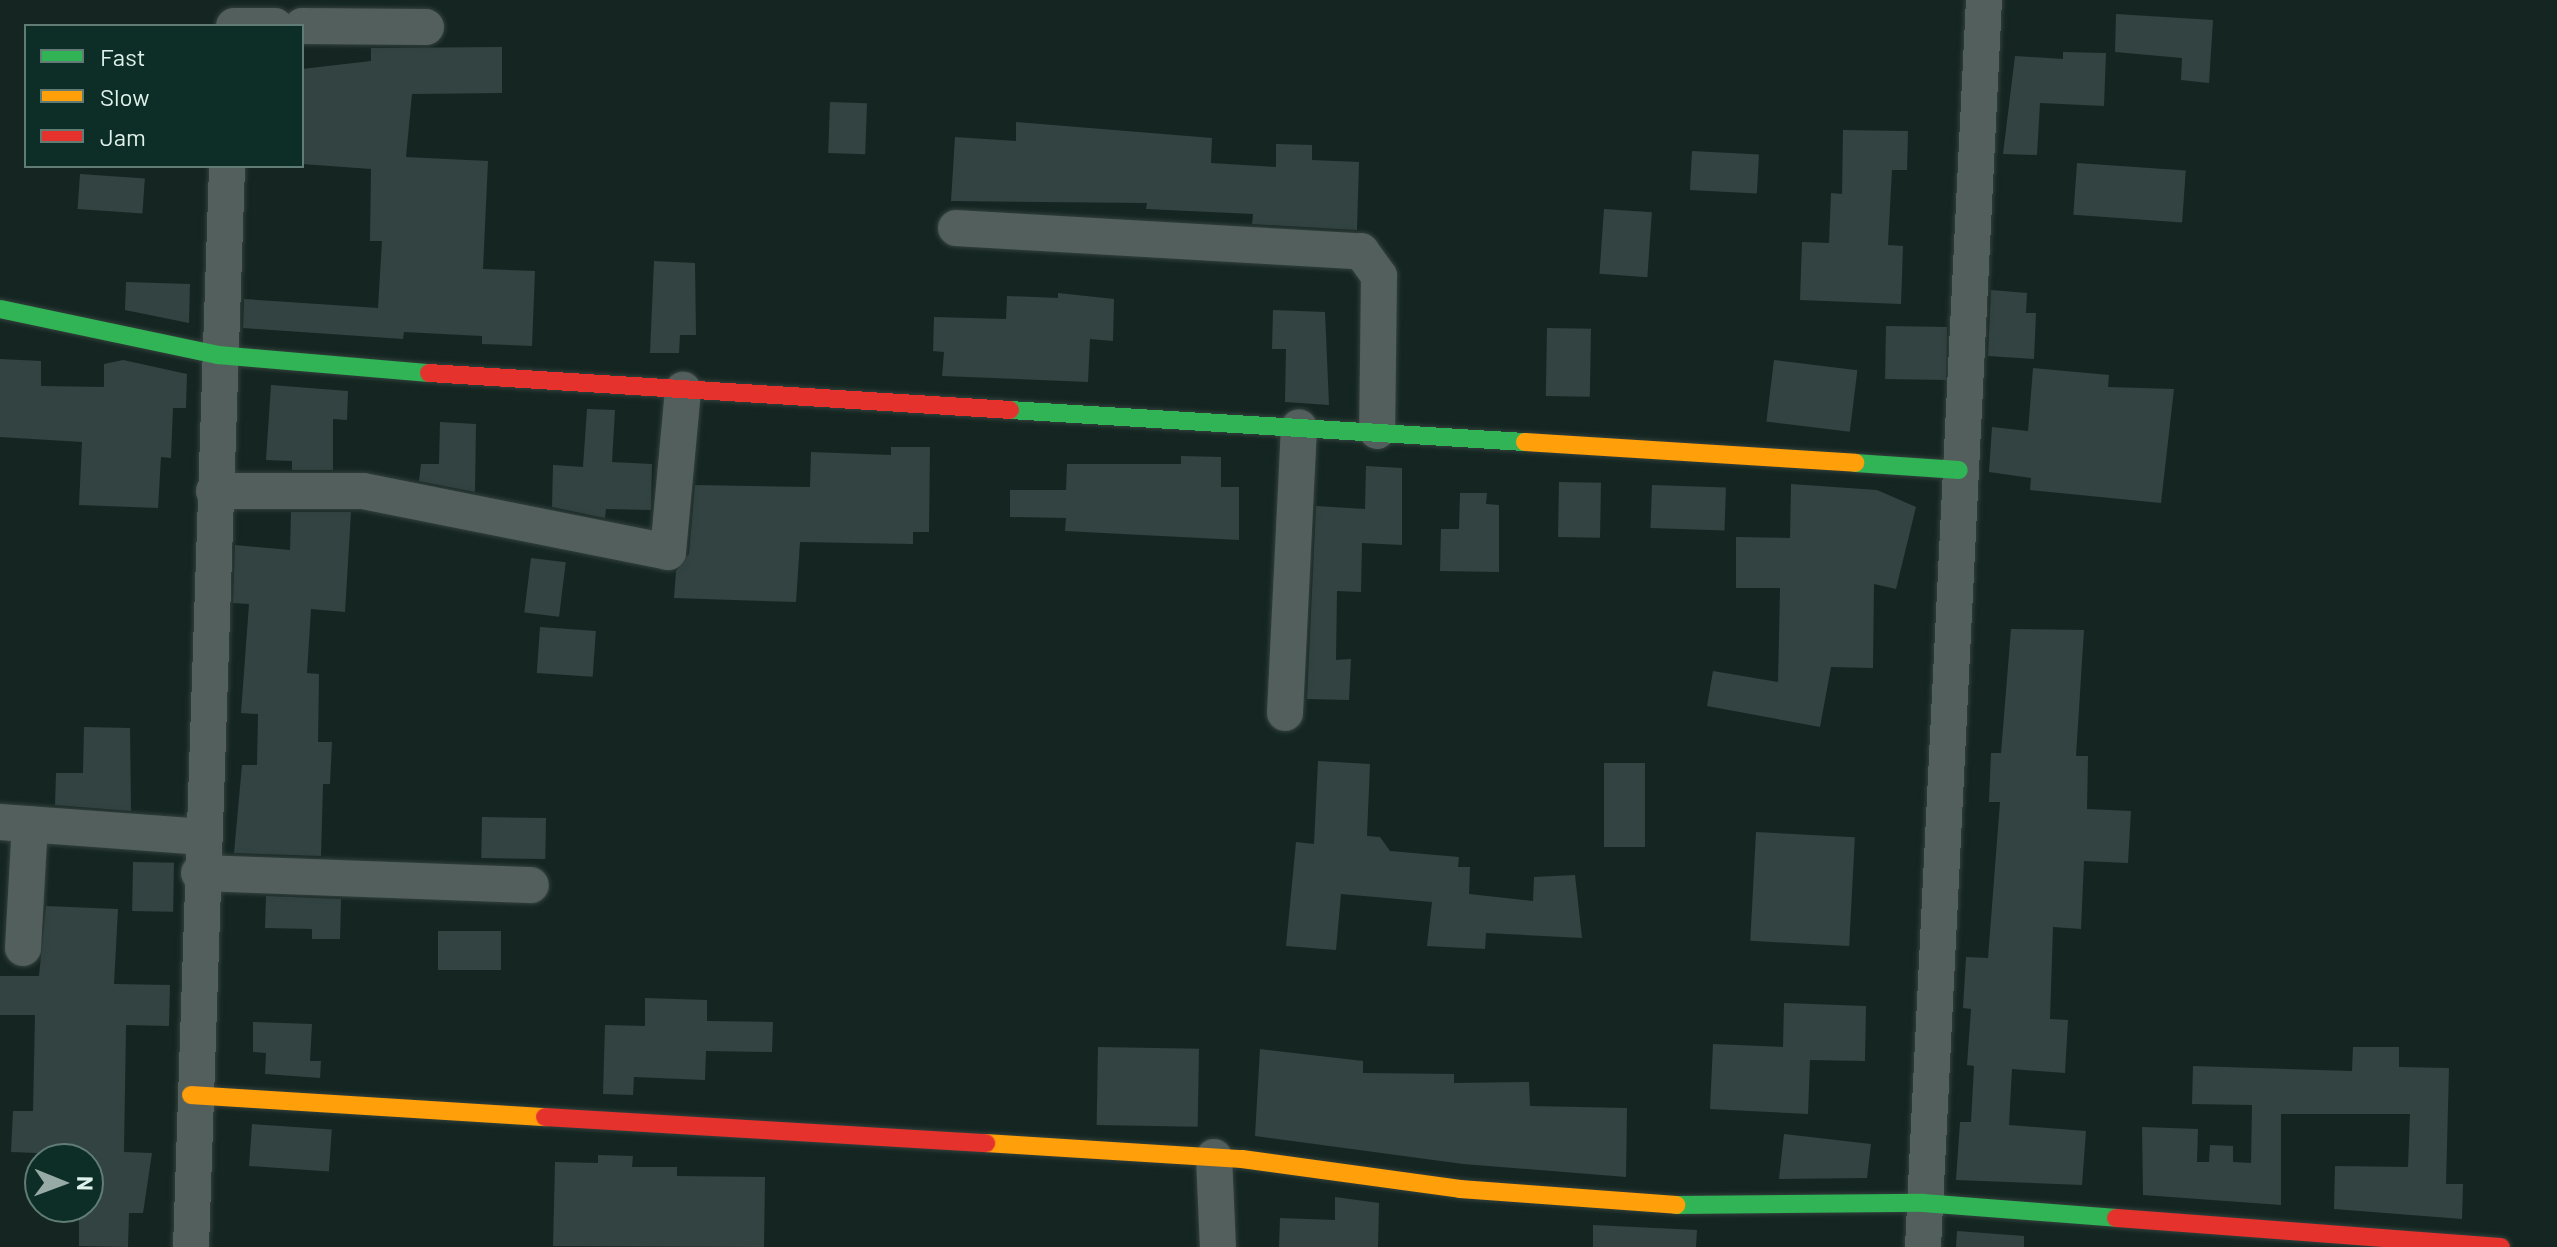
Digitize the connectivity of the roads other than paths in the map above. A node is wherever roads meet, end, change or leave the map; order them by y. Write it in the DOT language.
graph roads {
  1 [pos="234,0"];
  2 [pos="1984,0"];
  3 [pos="234,24"];
  4 [pos="304,26"];
  5 [pos="426,27"];
  6 [pos="227,168"];
  7 [pos="956,228"];
  8 [pos="0,309"];
  9 [pos="218,355"];
  10 [pos="683,390"];
  11 [pos="1299,427"];
  12 [pos="1377,431"];
  13 [pos="1959,470"];
  14 [pos="214,491"];
  15 [pos="1285,713"];
  16 [pos="15,823"];
  17 [pos="202,837"];
  18 [pos="199,873"];
  19 [pos="531,885"];
  20 [pos="23,948"];
  21 [pos="191,1095"];
  22 [pos="1214,1157"];
  23 [pos="1923,1203"];
  24 [pos="2418,1244"];
  25 [pos="191,1247"];
  26 [pos="1218,1247"];
  27 [pos="1923,1247"];
  28 [pos="2501,1247"];
  1 -- 3 [label="street"];
  2 -- 13 [label="street"];
  4 -- 5 [label="street"];
  6 -- 9 [label="street"];
  7 -- 12 [label="street"];
  8 -- 9 [label="street"];
  9 -- 10 [label="street"];
  9 -- 14 [label="street"];
  10 -- 11 [label="street"];
  10 -- 14 [label="street"];
  11 -- 12 [label="street"];
  11 -- 15 [label="street"];
  12 -- 13 [label="street"];
  13 -- 23 [label="street"];
  14 -- 17 [label="street"];
  16 -- 17 [label="street"];
  16 -- 20 [label="street"];
  17 -- 18 [label="street"];
  18 -- 19 [label="street"];
  18 -- 21 [label="street"];
  21 -- 22 [label="street"];
  21 -- 25 [label="street"];
  22 -- 23 [label="street"];
  22 -- 26 [label="street"];
  23 -- 24 [label="street"];
  23 -- 27 [label="street"];
  24 -- 28 [label="street"];
}
